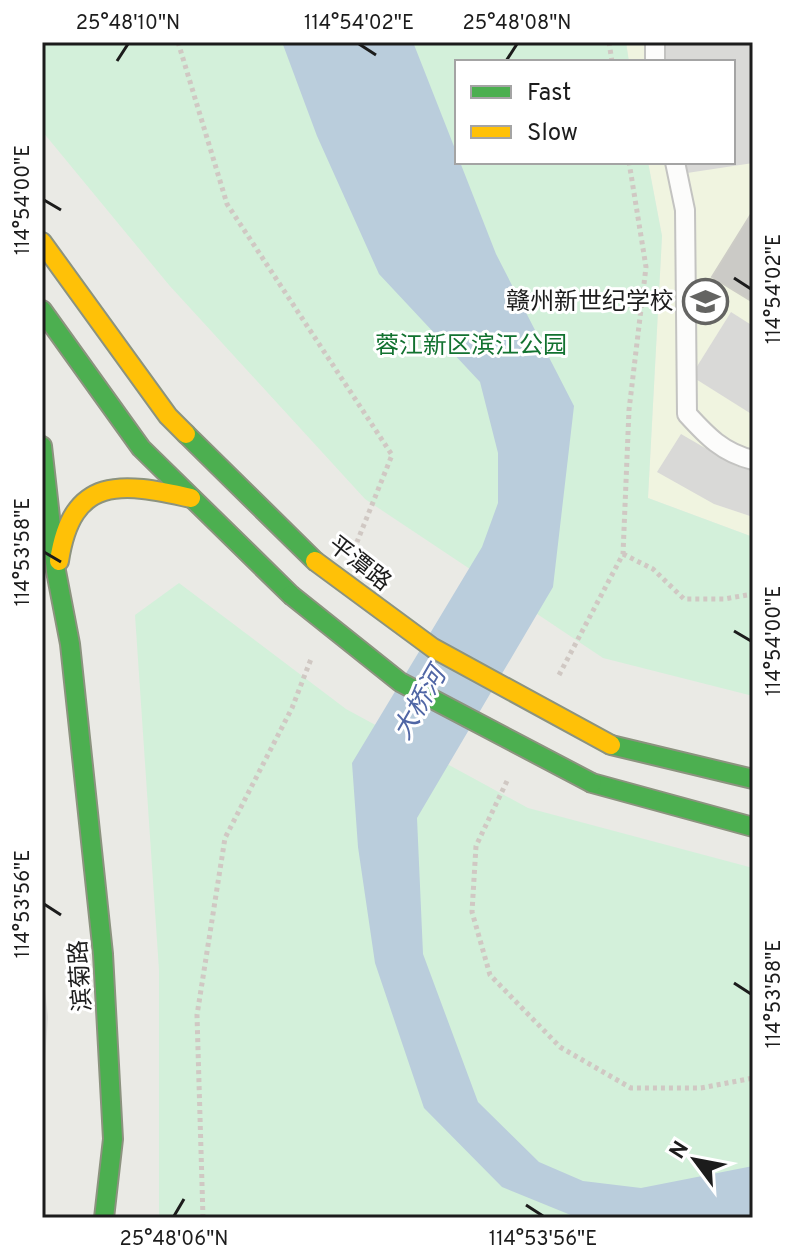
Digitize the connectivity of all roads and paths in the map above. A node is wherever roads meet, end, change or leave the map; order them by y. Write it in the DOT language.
graph roads {
  1 [pos="629,164"];
  2 [pos="675,164"];
  3 [pos="42,242"];
  4 [pos="62,269"];
  5 [pos="42,296"];
  6 [pos="42,310"];
  7 [pos="42,446"];
  8 [pos="753,460"];
  9 [pos="191,498"];
  10 [pos="623,554"];
  11 [pos="56,571"];
  12 [pos="753,594"];
  13 [pos="552,689"];
  14 [pos="510,775"];
  15 [pos="753,779"];
  16 [pos="753,827"];
  17 [pos="753,1078"];
  18 [pos="104,1218"];
  1 -- 10 [label="path"];
  2 -- 8 [label="lane"];
  3 -- 4 [label="street, 平潭路"];
  4 -- 5 [label="street"];
  4 -- 15 [label="street, 平潭路, bridge"];
  6 -- 9 [label="street"];
  7 -- 11 [label="street, 滨菊路"];
  9 -- 11 [label="street"];
  9 -- 16 [label="street, bridge"];
  10 -- 12 [label="path"];
  10 -- 13 [label="path"];
  11 -- 18 [label="street, 滨菊路"];
  14 -- 17 [label="path"];
}
